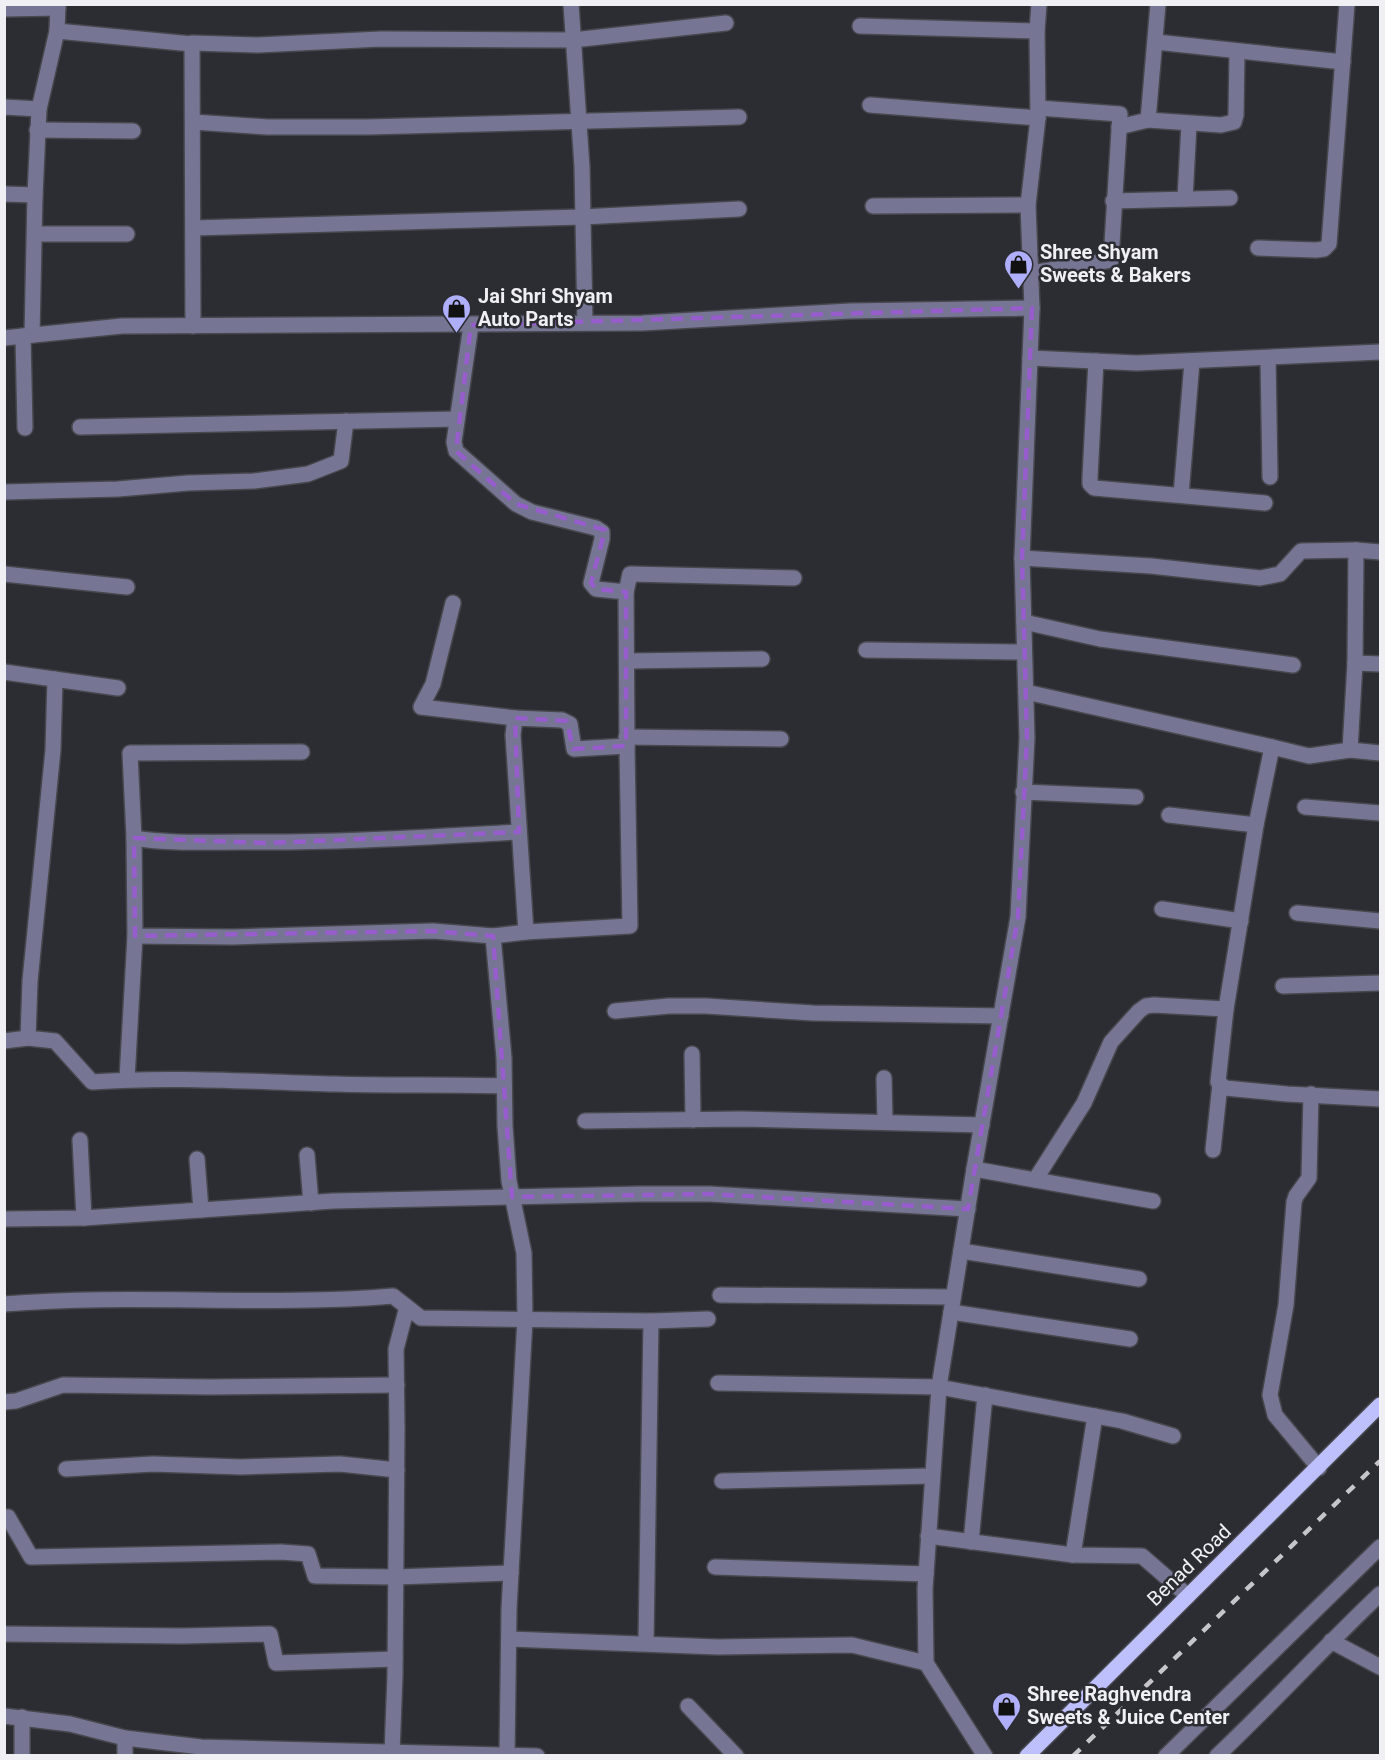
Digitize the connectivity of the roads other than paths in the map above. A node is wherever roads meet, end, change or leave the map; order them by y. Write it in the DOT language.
graph roads {
  1 [pos="571,4"];
  2 [pos="1039,4"];
  3 [pos="1158,4"];
  4 [pos="1347,4"];
  5 [pos="58,6"];
  6 [pos="4,9"];
  7 [pos="726,23"];
  8 [pos="860,26"];
  9 [pos="57,31"];
  10 [pos="1037,31"];
  11 [pos="573,40"];
  12 [pos="1156,42"];
  13 [pos="192,45"];
  14 [pos="1237,52"];
  15 [pos="1343,62"];
  16 [pos="870,105"];
  17 [pos="4,107"];
  18 [pos="39,109"];
  19 [pos="1038,113"];
  20 [pos="740,117"];
  21 [pos="1148,120"];
  22 [pos="578,121"];
  23 [pos="193,122"];
  24 [pos="1189,124"];
  25 [pos="1119,127"];
  26 [pos="37,129"];
  27 [pos="133,131"];
  28 [pos="4,194"];
  29 [pos="35,195"];
  30 [pos="1230,198"];
  31 [pos="1185,199"];
  32 [pos="1113,201"];
  33 [pos="1028,205"];
  34 [pos="873,206"];
  35 [pos="738,209"];
  36 [pos="582,217"];
  37 [pos="193,228"];
  38 [pos="35,234"];
  39 [pos="127,234"];
  40 [pos="1258,248"];
  41 [pos="1031,273"];
  42 [pos="1032,308"];
  43 [pos="585,322"];
  44 [pos="471,325"];
  45 [pos="193,326"];
  46 [pos="28,335"];
  47 [pos="4,338"];
  48 [pos="1380,352"];
  49 [pos="1030,358"];
  50 [pos="1268,358"];
  51 [pos="1096,361"];
  52 [pos="1192,362"];
  53 [pos="457,419"];
  54 [pos="346,421"];
  55 [pos="80,427"];
  56 [pos="25,428"];
  57 [pos="1269,477"];
  58 [pos="4,492"];
  59 [pos="1181,495"];
  60 [pos="1264,503"];
  61 [pos="1356,550"];
  62 [pos="1380,552"];
  63 [pos="1022,558"];
  64 [pos="4,574"];
  65 [pos="794,578"];
  66 [pos="127,587"];
  67 [pos="626,592"];
  68 [pos="453,603"];
  69 [pos="1024,622"];
  70 [pos="866,650"];
  71 [pos="1024,652"];
  72 [pos="762,659"];
  73 [pos="627,661"];
  74 [pos="1355,663"];
  75 [pos="1380,664"];
  76 [pos="1293,665"];
  77 [pos="4,672"];
  78 [pos="54,680"];
  79 [pos="118,688"];
  80 [pos="1026,692"];
  81 [pos="515,718"];
  82 [pos="781,739"];
  83 [pos="627,741"];
  84 [pos="1272,747"];
  85 [pos="1350,750"];
  86 [pos="302,752"];
  87 [pos="1380,753"];
  88 [pos="1023,792"];
  89 [pos="1136,797"];
  90 [pos="1305,807"];
  91 [pos="1380,813"];
  92 [pos="1169,815"];
  93 [pos="1256,825"];
  94 [pos="519,832"];
  95 [pos="134,838"];
  96 [pos="1162,909"];
  97 [pos="1297,913"];
  98 [pos="1241,921"];
  99 [pos="1380,921"];
  100 [pos="526,932"];
  101 [pos="135,936"];
  102 [pos="493,936"];
  103 [pos="1380,983"];
  104 [pos="1283,986"];
  105 [pos="1226,1009"];
  106 [pos="615,1011"];
  107 [pos="1000,1016"];
  108 [pos="28,1038"];
  109 [pos="4,1041"];
  110 [pos="692,1054"];
  111 [pos="884,1078"];
  112 [pos="127,1079"];
  113 [pos="1220,1084"];
  114 [pos="504,1086"];
  115 [pos="1311,1094"];
  116 [pos="1380,1099"];
  117 [pos="585,1120"];
  118 [pos="693,1120"];
  119 [pos="885,1122"];
  120 [pos="982,1125"];
  121 [pos="80,1140"];
  122 [pos="1213,1150"];
  123 [pos="307,1155"];
  124 [pos="197,1159"];
  125 [pos="974,1169"];
  126 [pos="1035,1180"];
  127 [pos="512,1197"];
  128 [pos="1153,1201"];
  129 [pos="311,1203"];
  130 [pos="968,1209"];
  131 [pos="201,1210"];
  132 [pos="84,1218"];
  133 [pos="4,1219"];
  134 [pos="961,1251"];
  135 [pos="1139,1279"];
  136 [pos="720,1295"];
  137 [pos="4,1304"];
  138 [pos="952,1304"];
  139 [pos="407,1307"];
  140 [pos="525,1319"];
  141 [pos="708,1319"];
  142 [pos="651,1321"];
  143 [pos="1130,1339"];
  144 [pos="718,1383"];
  145 [pos="396,1385"];
  146 [pos="939,1387"];
  147 [pos="985,1395"];
  148 [pos="4,1402"];
  149 [pos="1380,1405"];
  150 [pos="1095,1416"];
  151 [pos="1173,1436"];
  152 [pos="1319,1468"];
  153 [pos="66,1469"];
  154 [pos="397,1470"];
  155 [pos="931,1476"];
  156 [pos="722,1481"];
  157 [pos="4,1517"];
  158 [pos="928,1536"];
  159 [pos="971,1542"];
  160 [pos="1380,1547"];
  161 [pos="1073,1555"];
  162 [pos="715,1567"];
  163 [pos="512,1573"];
  164 [pos="926,1574"];
  165 [pos="395,1577"];
  166 [pos="1380,1594"];
  167 [pos="1188,1596"];
  168 [pos="4,1634"];
  169 [pos="509,1639"];
  170 [pos="1331,1641"];
  171 [pos="646,1643"];
  172 [pos="395,1659"];
  173 [pos="926,1663"];
  174 [pos="1380,1667"];
  175 [pos="688,1706"];
  176 [pos="4,1716"];
  177 [pos="22,1717"];
  178 [pos="125,1738"];
  179 [pos="392,1753"];
  180 [pos="22,1755"];
  181 [pos="125,1755"];
  182 [pos="507,1755"];
  183 [pos="537,1755"];
  184 [pos="736,1755"];
  185 [pos="985,1755"];
  186 [pos="1027,1755"];
  187 [pos="1166,1755"];
  188 [pos="1217,1755"];
  1 -- 11 [label="street"];
  2 -- 10 [label="street"];
  3 -- 12 [label="street"];
  4 -- 15 [label="street"];
  5 -- 6 [label="street"];
  5 -- 9 [label="street"];
  7 -- 11 [label="street"];
  8 -- 10 [label="street"];
  9 -- 13 [label="street"];
  9 -- 18 [label="street"];
  10 -- 19 [label="street"];
  11 -- 13 [label="street"];
  11 -- 22 [label="street"];
  12 -- 14 [label="street"];
  12 -- 21 [label="street"];
  13 -- 23 [label="street"];
  14 -- 15 [label="street"];
  14 -- 24 [label="street"];
  15 -- 40 [label="street"];
  16 -- 19 [label="street"];
  17 -- 18 [label="street"];
  18 -- 26 [label="street"];
  19 -- 25 [label="street"];
  19 -- 33 [label="street"];
  20 -- 22 [label="street"];
  21 -- 24 [label="street"];
  21 -- 25 [label="street"];
  22 -- 23 [label="street"];
  22 -- 36 [label="street"];
  23 -- 37 [label="street"];
  24 -- 31 [label="street"];
  25 -- 32 [label="street"];
  26 -- 27 [label="street"];
  26 -- 29 [label="street"];
  28 -- 29 [label="street"];
  29 -- 38 [label="street"];
  30 -- 31 [label="street"];
  31 -- 32 [label="street"];
  32 -- 41 [label="street"];
  33 -- 34 [label="street"];
  33 -- 41 [label="street"];
  35 -- 36 [label="street"];
  36 -- 37 [label="street"];
  36 -- 43 [label="street"];
  37 -- 45 [label="street"];
  38 -- 39 [label="street"];
  38 -- 46 [label="street"];
  41 -- 42 [label="street"];
  42 -- 43 [label="street"];
  42 -- 49 [label="street"];
  43 -- 44 [label="street"];
  44 -- 45 [label="street"];
  44 -- 53 [label="street"];
  45 -- 46 [label="street"];
  46 -- 47 [label="street"];
  46 -- 56 [label="street"];
  48 -- 50 [label="street"];
  49 -- 51 [label="street"];
  49 -- 63 [label="street"];
  50 -- 52 [label="street"];
  50 -- 57 [label="street"];
  51 -- 52 [label="street"];
  51 -- 59 [label="street"];
  52 -- 59 [label="street"];
  53 -- 54 [label="street"];
  53 -- 67 [label="street"];
  54 -- 55 [label="street"];
  54 -- 58 [label="street"];
  59 -- 60 [label="street"];
  61 -- 62 [label="street"];
  61 -- 63 [label="street"];
  61 -- 74 [label="street"];
  63 -- 69 [label="street"];
  64 -- 66 [label="street"];
  65 -- 67 [label="street"];
  67 -- 73 [label="street"];
  68 -- 81 [label="street"];
  69 -- 71 [label="street"];
  69 -- 76 [label="street"];
  70 -- 71 [label="street"];
  71 -- 80 [label="street"];
  72 -- 73 [label="street"];
  73 -- 83 [label="street"];
  74 -- 75 [label="street"];
  74 -- 85 [label="street"];
  77 -- 78 [label="street"];
  78 -- 79 [label="street"];
  78 -- 108 [label="street"];
  80 -- 84 [label="street"];
  80 -- 88 [label="street"];
  81 -- 83 [label="street"];
  81 -- 94 [label="street"];
  82 -- 83 [label="street"];
  83 -- 100 [label="street"];
  84 -- 85 [label="street"];
  84 -- 93 [label="street"];
  85 -- 87 [label="street"];
  86 -- 95 [label="street"];
  88 -- 89 [label="street"];
  88 -- 107 [label="street"];
  90 -- 91 [label="street"];
  92 -- 93 [label="street"];
  93 -- 98 [label="street"];
  94 -- 95 [label="street"];
  94 -- 100 [label="street"];
  95 -- 101 [label="street"];
  96 -- 98 [label="street"];
  97 -- 99 [label="street"];
  98 -- 105 [label="street"];
  100 -- 102 [label="street"];
  101 -- 102 [label="street"];
  101 -- 112 [label="street"];
  102 -- 114 [label="street"];
  103 -- 104 [label="street"];
  105 -- 113 [label="street"];
  105 -- 126 [label="street"];
  106 -- 107 [label="street"];
  107 -- 120 [label="street"];
  108 -- 109 [label="street"];
  108 -- 112 [label="street"];
  110 -- 118 [label="street"];
  111 -- 119 [label="street"];
  112 -- 114 [label="street"];
  113 -- 115 [label="street"];
  113 -- 122 [label="street"];
  114 -- 127 [label="street"];
  115 -- 116 [label="street"];
  115 -- 152 [label="street"];
  117 -- 118 [label="street"];
  118 -- 119 [label="street"];
  119 -- 120 [label="street"];
  120 -- 125 [label="street"];
  121 -- 132 [label="street"];
  123 -- 129 [label="street"];
  124 -- 131 [label="street"];
  125 -- 126 [label="street"];
  125 -- 130 [label="street"];
  126 -- 128 [label="street"];
  127 -- 129 [label="street"];
  127 -- 130 [label="street"];
  127 -- 140 [label="street"];
  129 -- 131 [label="street"];
  130 -- 134 [label="street"];
  131 -- 132 [label="street"];
  132 -- 133 [label="street"];
  134 -- 135 [label="street"];
  134 -- 138 [label="street"];
  136 -- 138 [label="street"];
  137 -- 139 [label="street"];
  138 -- 143 [label="street"];
  138 -- 146 [label="street"];
  139 -- 140 [label="street"];
  139 -- 145 [label="street"];
  140 -- 142 [label="street"];
  140 -- 163 [label="street"];
  141 -- 142 [label="street"];
  142 -- 171 [label="street"];
  144 -- 146 [label="street"];
  145 -- 148 [label="street"];
  145 -- 154 [label="street"];
  146 -- 147 [label="street"];
  146 -- 155 [label="street"];
  147 -- 150 [label="street"];
  147 -- 159 [label="street"];
  149 -- 152 [label="main road, Benad Road"];
  150 -- 151 [label="street"];
  150 -- 161 [label="street"];
  152 -- 167 [label="main road, Benad Road"];
  153 -- 154 [label="street"];
  154 -- 165 [label="street"];
  155 -- 156 [label="street"];
  155 -- 158 [label="street"];
  157 -- 165 [label="street"];
  158 -- 159 [label="street"];
  158 -- 164 [label="street"];
  159 -- 161 [label="street"];
  160 -- 187 [label="street"];
  161 -- 167 [label="street"];
  162 -- 164 [label="street"];
  163 -- 165 [label="street"];
  163 -- 169 [label="street"];
  164 -- 173 [label="street"];
  165 -- 172 [label="street"];
  166 -- 170 [label="street"];
  167 -- 186 [label="main road, Benad Road"];
  168 -- 172 [label="street"];
  169 -- 171 [label="street"];
  169 -- 182 [label="street"];
  170 -- 174 [label="street"];
  170 -- 188 [label="street"];
  171 -- 173 [label="street"];
  172 -- 179 [label="street"];
  173 -- 185 [label="street"];
  175 -- 184 [label="street"];
  176 -- 177 [label="street"];
  177 -- 178 [label="street"];
  177 -- 180 [label="street"];
  178 -- 179 [label="street"];
  178 -- 181 [label="street"];
  179 -- 182 [label="street"];
  182 -- 183 [label="street"];
}
